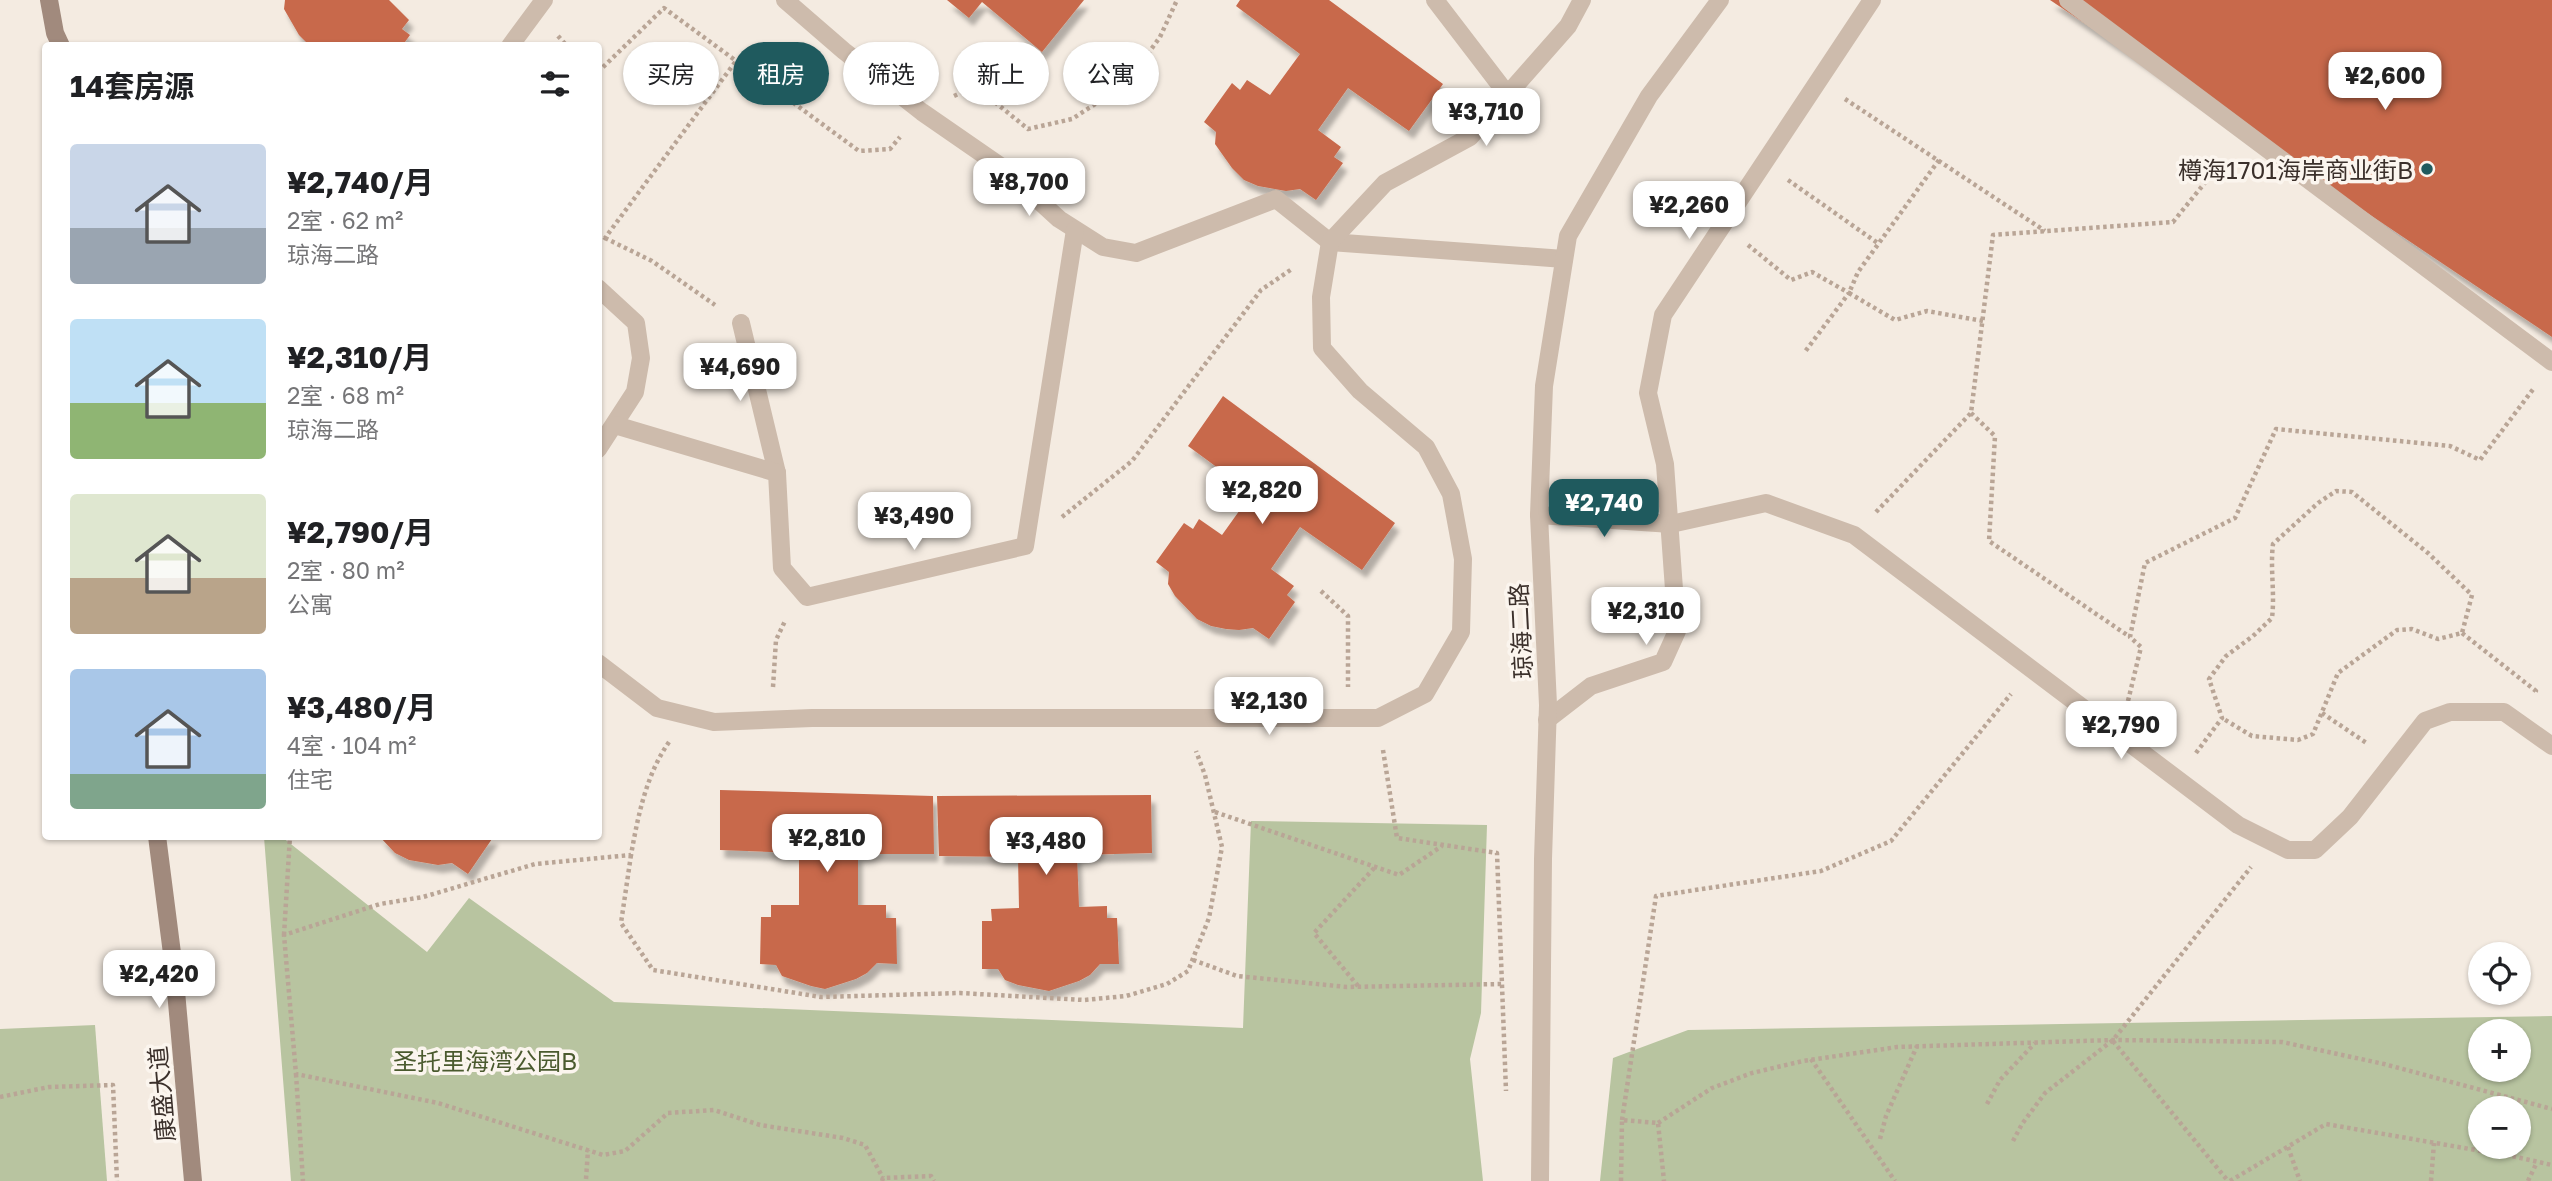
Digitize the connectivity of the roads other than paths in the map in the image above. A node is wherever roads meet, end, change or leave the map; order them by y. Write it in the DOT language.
graph roads {
  1 [pos="49,0"];
  2 [pos="544,0"];
  3 [pos="785,0"];
  4 [pos="1436,0"];
  5 [pos="1582,0"];
  6 [pos="1720,0"];
  7 [pos="1872,0"];
  8 [pos="2067,0"];
  9 [pos="59,42"];
  10 [pos="513,42"];
  11 [pos="1507,94"];
  12 [pos="1075,230"];
  13 [pos="1330,242"];
  14 [pos="1564,259"];
  15 [pos="602,292"];
  16 [pos="741,323"];
  17 [pos="2552,362"];
  18 [pos="615,425"];
  19 [pos="602,443"];
  20 [pos="777,473"];
  21 [pos="1539,515"];
  22 [pos="1671,524"];
  23 [pos="602,666"];
  24 [pos="1547,720"];
  25 [pos="2552,746"];
  26 [pos="158,840"];
  27 [pos="193,1181"];
  28 [pos="1541,1181"];
  1 -- 9 [label="main road"];
  2 -- 10 [label="street"];
  3 -- 12 [label="street"];
  4 -- 11 [label="street"];
  5 -- 11 [label="street"];
  6 -- 14 [label="street, 琼海二路"];
  7 -- 22 [label="street"];
  8 -- 17 [label="street"];
  11 -- 13 [label="street"];
  12 -- 13 [label="street"];
  12 -- 20 [label="street"];
  13 -- 14 [label="street"];
  13 -- 23 [label="street"];
  14 -- 21 [label="street, 琼海二路"];
  15 -- 18 [label="street"];
  16 -- 20 [label="street"];
  18 -- 19 [label="street"];
  18 -- 20 [label="street"];
  21 -- 22 [label="street"];
  21 -- 24 [label="street, 琼海二路"];
  22 -- 24 [label="street"];
  22 -- 25 [label="street"];
  24 -- 28 [label="street, 琼海二路"];
  26 -- 27 [label="main road, 康盛大道"];
}
